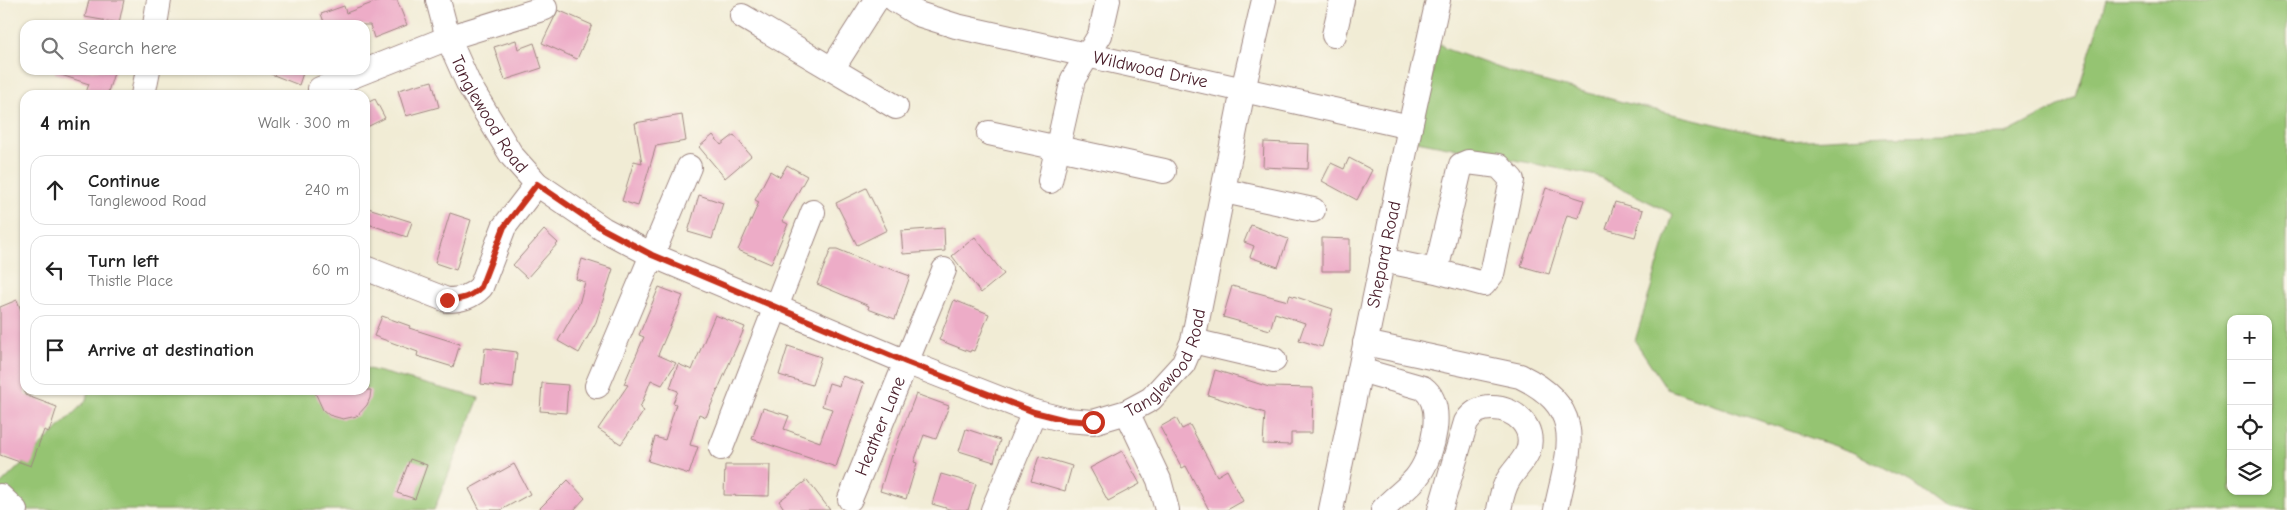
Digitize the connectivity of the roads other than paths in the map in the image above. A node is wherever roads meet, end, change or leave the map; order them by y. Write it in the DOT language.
graph roads {
  1 [pos="159,0"];
  2 [pos="438,0"];
  3 [pos="876,0"];
  4 [pos="895,0"];
  5 [pos="1108,0"];
  6 [pos="1264,0"];
  7 [pos="1342,0"];
  8 [pos="1438,0"];
  9 [pos="545,8"];
  10 [pos="742,16"];
  11 [pos="156,20"];
  12 [pos="1334,35"];
  13 [pos="448,38"];
  14 [pos="1086,56"];
  15 [pos="370,69"];
  16 [pos="832,69"];
  17 [pos="147,75"];
  18 [pos="355,75"];
  19 [pos="320,89"];
  20 [pos="145,90"];
  21 [pos="1243,90"];
  22 [pos="896,107"];
  23 [pos="1410,127"];
  24 [pos="988,133"];
  25 [pos="1057,148"];
  26 [pos="690,167"];
  27 [pos="1164,171"];
  28 [pos="1050,181"];
  29 [pos="537,184"];
  30 [pos="1224,191"];
  31 [pos="1314,210"];
  32 [pos="813,212"];
  33 [pos="652,255"];
  34 [pos="1382,260"];
  35 [pos="370,270"];
  36 [pos="944,270"];
  37 [pos="1436,271"];
  38 [pos="776,307"];
  39 [pos="1193,341"];
  40 [pos="1366,342"];
  41 [pos="1274,360"];
  42 [pos="1453,361"];
  43 [pos="906,362"];
  44 [pos="1360,370"];
  45 [pos="1501,372"];
  46 [pos="597,386"];
  47 [pos="1428,392"];
  48 [pos="1494,408"];
  49 [pos="1034,412"];
  50 [pos="1127,412"];
  51 [pos="721,448"];
  52 [pos="0,496"];
  53 [pos="850,499"];
  54 [pos="15,510"];
  55 [pos="993,510"];
  56 [pos="1167,510"];
  57 [pos="1331,510"];
  58 [pos="1383,510"];
  59 [pos="1440,510"];
  60 [pos="1498,510"];
  61 [pos="1556,510"];
  1 -- 11 [label="street"];
  2 -- 13 [label="street, Tanglewood Road"];
  3 -- 16 [label="street"];
  4 -- 14 [label="street, Wildwood Drive"];
  5 -- 14 [label="street"];
  6 -- 21 [label="street, Tanglewood Road"];
  7 -- 12 [label="street"];
  8 -- 23 [label="street, Shepard Road"];
  9 -- 13 [label="street"];
  10 -- 16 [label="street"];
  13 -- 15 [label="street"];
  13 -- 29 [label="street, Tanglewood Road"];
  14 -- 21 [label="street, Wildwood Drive"];
  14 -- 25 [label="street"];
  16 -- 22 [label="street"];
  17 -- 20 [label="street"];
  18 -- 19 [label="street"];
  21 -- 23 [label="street, Wildwood Drive"];
  21 -- 30 [label="street, Tanglewood Road"];
  23 -- 34 [label="street, Shepard Road"];
  24 -- 25 [label="street"];
  25 -- 27 [label="street"];
  25 -- 28 [label="street"];
  26 -- 33 [label="street"];
  29 -- 33 [label="street, Tanglewood Road"];
  29 -- 35 [label="street"];
  30 -- 31 [label="street"];
  30 -- 39 [label="street, Tanglewood Road"];
  32 -- 38 [label="street"];
  33 -- 38 [label="street, Tanglewood Road"];
  33 -- 46 [label="street"];
  34 -- 37 [label="street"];
  34 -- 40 [label="street, Shepard Road"];
  36 -- 43 [label="street, Heather Lane"];
  37 -- 37 [label="street"];
  38 -- 43 [label="street, Tanglewood Road"];
  38 -- 51 [label="street"];
  39 -- 41 [label="street"];
  39 -- 50 [label="street, Tanglewood Road"];
  40 -- 42 [label="street"];
  40 -- 44 [label="street, Shepard Road"];
  42 -- 45 [label="street"];
  42 -- 47 [label="street"];
  43 -- 49 [label="street, Tanglewood Road"];
  43 -- 53 [label="street, Heather Lane"];
  44 -- 47 [label="street"];
  44 -- 57 [label="street, Shepard Road"];
  45 -- 48 [label="street"];
  45 -- 61 [label="street"];
  47 -- 58 [label="street"];
  48 -- 59 [label="street"];
  48 -- 60 [label="street"];
  49 -- 50 [label="street, Tanglewood Road"];
  49 -- 55 [label="street"];
  50 -- 56 [label="street"];
  52 -- 54 [label="street"];
}
